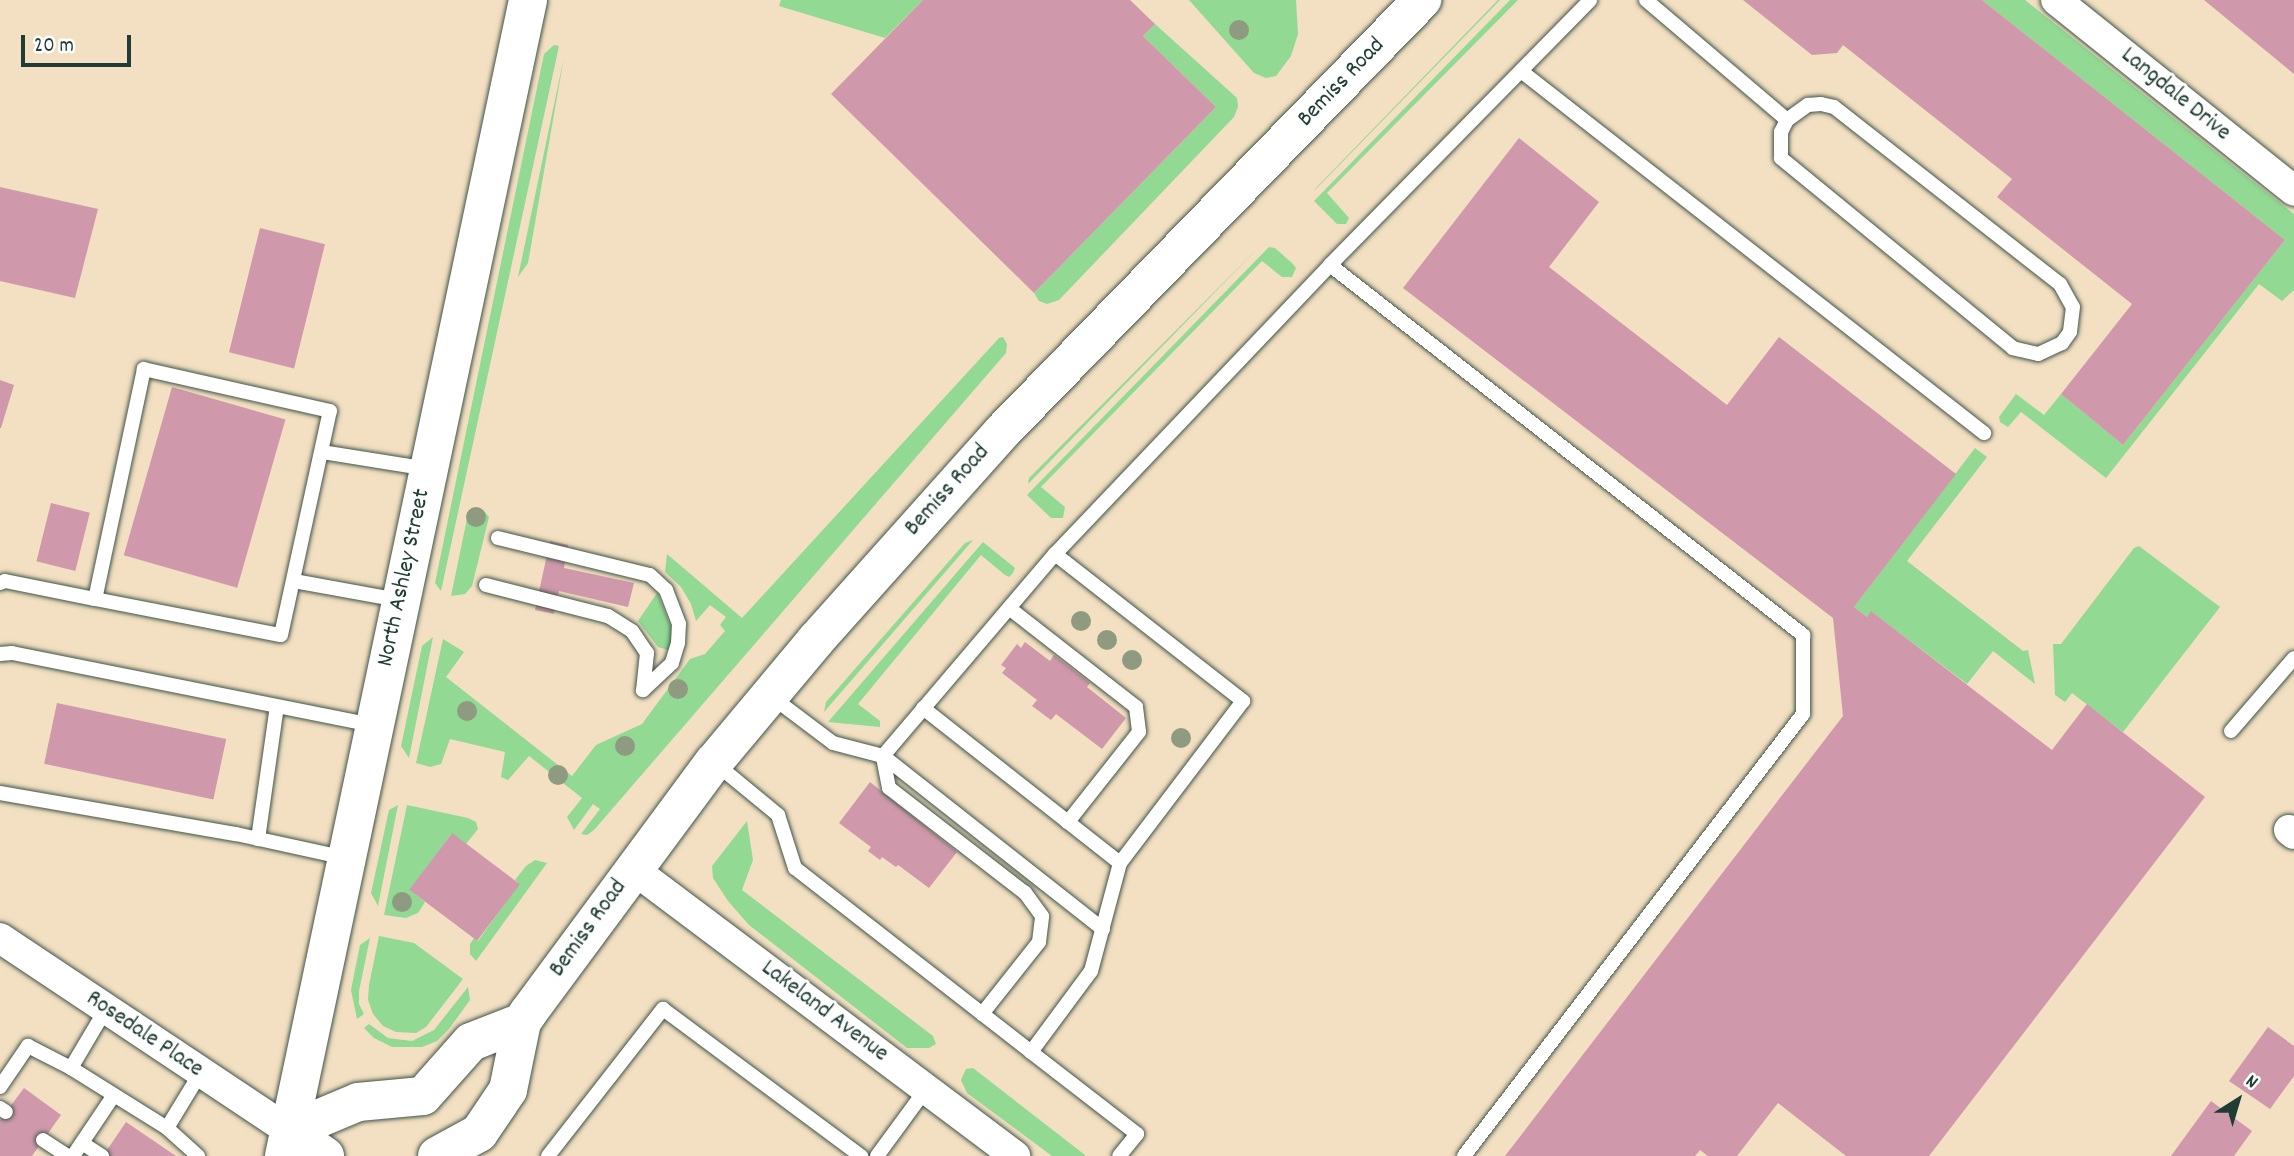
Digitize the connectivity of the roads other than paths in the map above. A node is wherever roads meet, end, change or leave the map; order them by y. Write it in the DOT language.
graph roads {
  1 [pos="528,0"];
  2 [pos="1422,0"];
  3 [pos="1590,0"];
  4 [pos="1646,0"];
  5 [pos="2056,0"];
  6 [pos="1521,71"];
  7 [pos="1787,120"];
  8 [pos="2294,191"];
  9 [pos="1330,265"];
  10 [pos="1984,433"];
  11 [pos="322,452"];
  12 [pos="428,468"];
  13 [pos="498,538"];
  14 [pos="1055,554"];
  15 [pos="294,581"];
  16 [pos="0,583"];
  17 [pos="486,585"];
  18 [pos="95,599"];
  19 [pos="401,600"];
  20 [pos="1009,608"];
  21 [pos="0,654"];
  22 [pos="2294,658"];
  23 [pos="769,695"];
  24 [pos="277,706"];
  25 [pos="923,708"];
  26 [pos="374,725"];
  27 [pos="2231,731"];
  28 [pos="883,756"];
  29 [pos="714,762"];
  30 [pos="0,793"];
  31 [pos="1068,822"];
  32 [pos="258,839"];
  33 [pos="346,858"];
  34 [pos="1120,863"];
  35 [pos="633,869"];
  36 [pos="1102,929"];
  37 [pos="0,938"];
  38 [pos="106,1009"];
  39 [pos="982,1014"];
  40 [pos="522,1022"];
  41 [pos="1031,1052"];
  42 [pos="71,1068"];
  43 [pos="201,1072"];
  44 [pos="0,1087"];
  45 [pos="926,1090"];
  46 [pos="114,1095"];
  47 [pos="167,1128"];
  48 [pos="43,1140"];
  49 [pos="82,1143"];
  50 [pos="286,1143"];
  51 [pos="471,1144"];
  52 [pos="71,1156"];
  53 [pos="102,1156"];
  54 [pos="198,1156"];
  55 [pos="325,1156"];
  56 [pos="437,1156"];
  57 [pos="548,1156"];
  58 [pos="861,1156"];
  59 [pos="877,1156"];
  60 [pos="1015,1156"];
  61 [pos="1119,1156"];
  62 [pos="1464,1156"];
  1 -- 12 [label="main road, North Ashley Street"];
  2 -- 23 [label="main road, Bemiss Road"];
  3 -- 6 [label="lane"];
  4 -- 7 [label="lane"];
  5 -- 8 [label="street, Langdale Drive"];
  6 -- 9 [label="lane"];
  6 -- 10 [label="lane"];
  7 -- 7 [label="lane"];
  9 -- 14 [label="lane"];
  9 -- 62 [label="lane"];
  11 -- 12 [label="lane"];
  11 -- 15 [label="lane"];
  11 -- 18 [label="lane"];
  12 -- 19 [label="main road, North Ashley Street"];
  13 -- 17 [label="lane"];
  14 -- 20 [label="lane"];
  14 -- 34 [label="lane"];
  15 -- 18 [label="lane"];
  15 -- 19 [label="lane"];
  16 -- 18 [label="lane"];
  19 -- 26 [label="main road, North Ashley Street"];
  20 -- 25 [label="lane"];
  20 -- 31 [label="lane"];
  21 -- 24 [label="lane"];
  22 -- 27 [label="lane"];
  23 -- 28 [label="lane"];
  23 -- 29 [label="main road, Bemiss Road"];
  24 -- 26 [label="lane"];
  24 -- 32 [label="lane"];
  25 -- 28 [label="lane"];
  25 -- 31 [label="lane"];
  26 -- 33 [label="main road, North Ashley Street"];
  28 -- 36 [label="lane"];
  28 -- 39 [label="lane"];
  29 -- 35 [label="main road, Bemiss Road"];
  29 -- 39 [label="lane"];
  30 -- 32 [label="lane"];
  31 -- 34 [label="lane"];
  32 -- 33 [label="lane"];
  33 -- 50 [label="main road, North Ashley Street"];
  34 -- 36 [label="lane"];
  35 -- 40 [label="main road, Bemiss Road"];
  35 -- 45 [label="street, Lakeland Avenue"];
  36 -- 41 [label="lane"];
  37 -- 38 [label="street, Rosedale Place"];
  38 -- 42 [label="lane"];
  38 -- 43 [label="street, Rosedale Place"];
  39 -- 41 [label="lane"];
  40 -- 50 [label="main road"];
  40 -- 51 [label="main road, Bemiss Road"];
  41 -- 61 [label="lane"];
  42 -- 44 [label="lane"];
  42 -- 46 [label="lane"];
  43 -- 47 [label="lane"];
  43 -- 50 [label="street, Rosedale Place"];
  45 -- 59 [label="lane"];
  45 -- 60 [label="street, Lakeland Avenue"];
  46 -- 47 [label="lane"];
  46 -- 49 [label="lane"];
  47 -- 54 [label="lane"];
  48 -- 52 [label="lane"];
  49 -- 52 [label="lane"];
  49 -- 53 [label="lane"];
  50 -- 55 [label="main road"];
  51 -- 56 [label="main road, Bemiss Road"];
  57 -- 58 [label="lane"];
}
